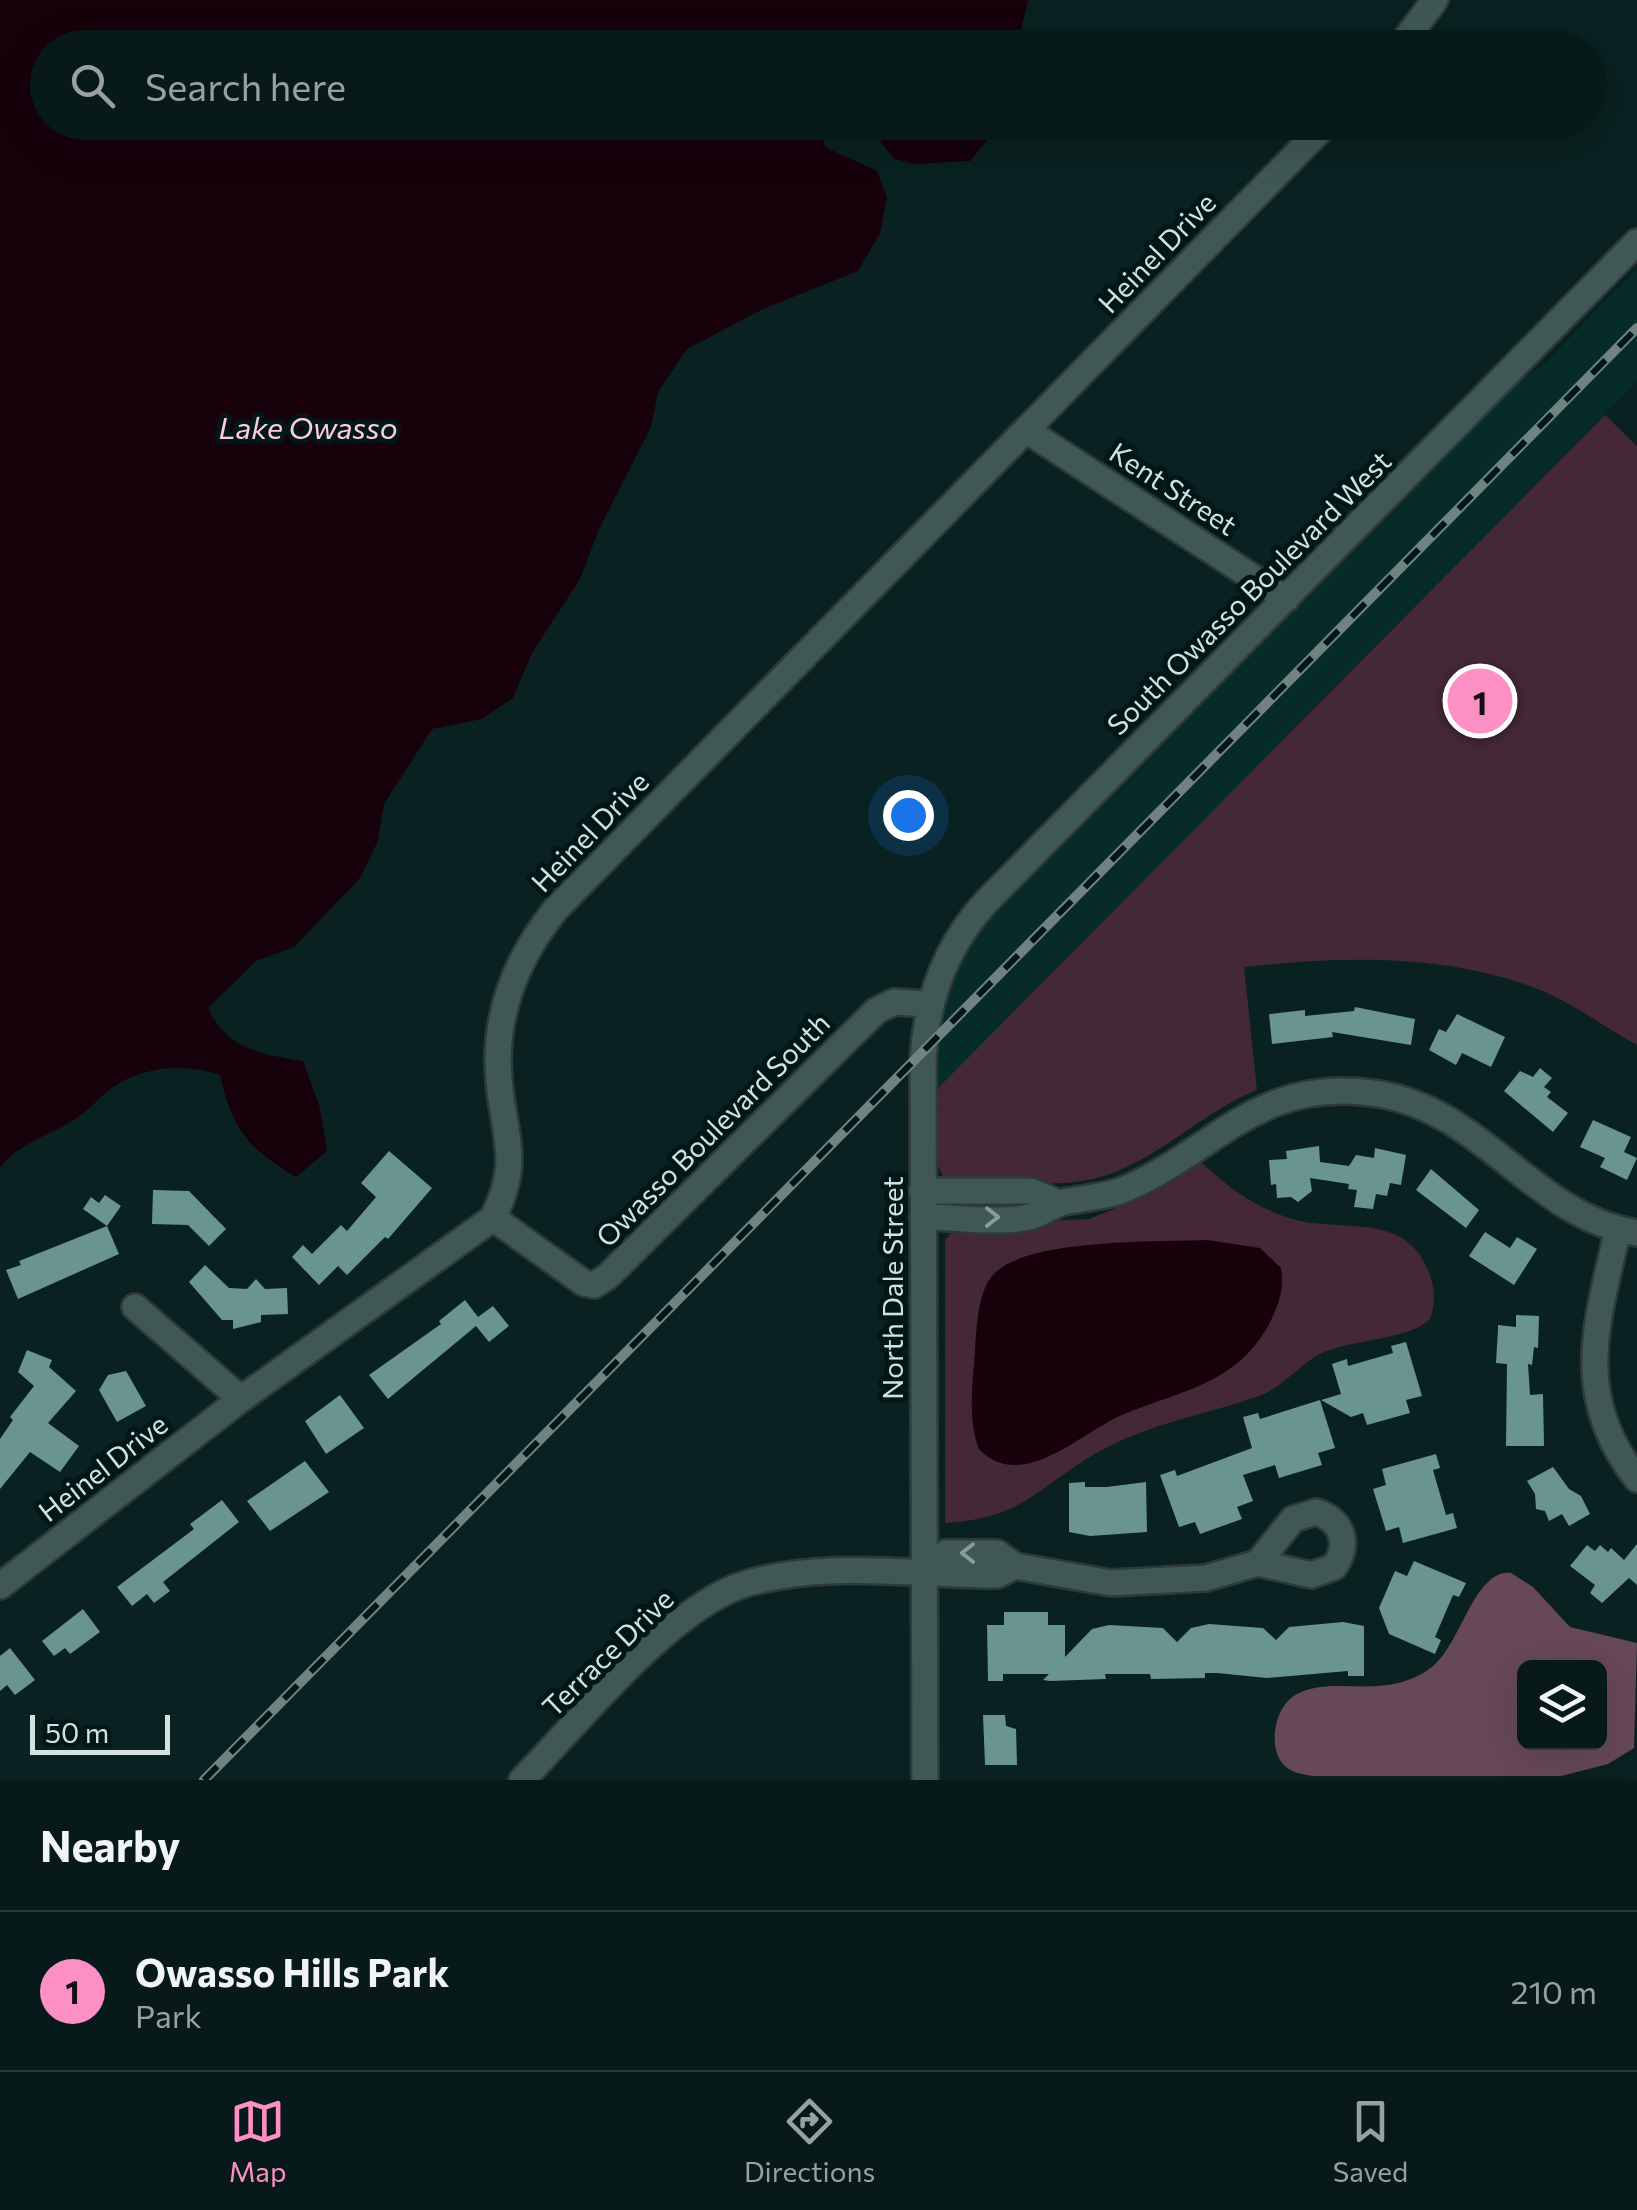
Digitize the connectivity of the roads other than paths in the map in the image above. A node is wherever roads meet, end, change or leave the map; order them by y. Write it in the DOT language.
graph roads {
  1 [pos="1435,0"];
  2 [pos="1412,30"];
  3 [pos="1310,140"];
  4 [pos="1637,242"];
  5 [pos="1026,430"];
  6 [pos="1286,599"];
  7 [pos="931,1004"];
  8 [pos="922,1191"];
  9 [pos="1058,1203"];
  10 [pos="922,1217"];
  11 [pos="493,1218"];
  12 [pos="1628,1231"];
  13 [pos="134,1307"];
  14 [pos="241,1399"];
  15 [pos="1637,1479"];
  16 [pos="1258,1563"];
  17 [pos="924,1572"];
  18 [pos="0,1586"];
  19 [pos="522,1780"];
  20 [pos="925,1780"];
  1 -- 2 [label="street"];
  3 -- 5 [label="street, Heinel Drive"];
  4 -- 6 [label="street, South Owasso Boulevard West"];
  5 -- 6 [label="street, Kent Street"];
  5 -- 11 [label="street, Heinel Drive"];
  6 -- 7 [label="street, South Owasso Boulevard West"];
  7 -- 8 [label="street, North Dale Street"];
  7 -- 11 [label="street, Owasso Boulevard South"];
  8 -- 9 [label="street"];
  8 -- 10 [label="street, North Dale Street"];
  10 -- 9 [label="street, one-way"];
  9 -- 12 [label="street"];
  10 -- 17 [label="street, North Dale Street"];
  11 -- 14 [label="street, Heinel Drive"];
  12 -- 15 [label="street"];
  13 -- 14 [label="street"];
  14 -- 18 [label="street, Heinel Drive"];
  16 -- 17 [label="street"];
  17 -- 19 [label="street, Terrace Drive"];
  17 -- 20 [label="street, North Dale Street"];
}
